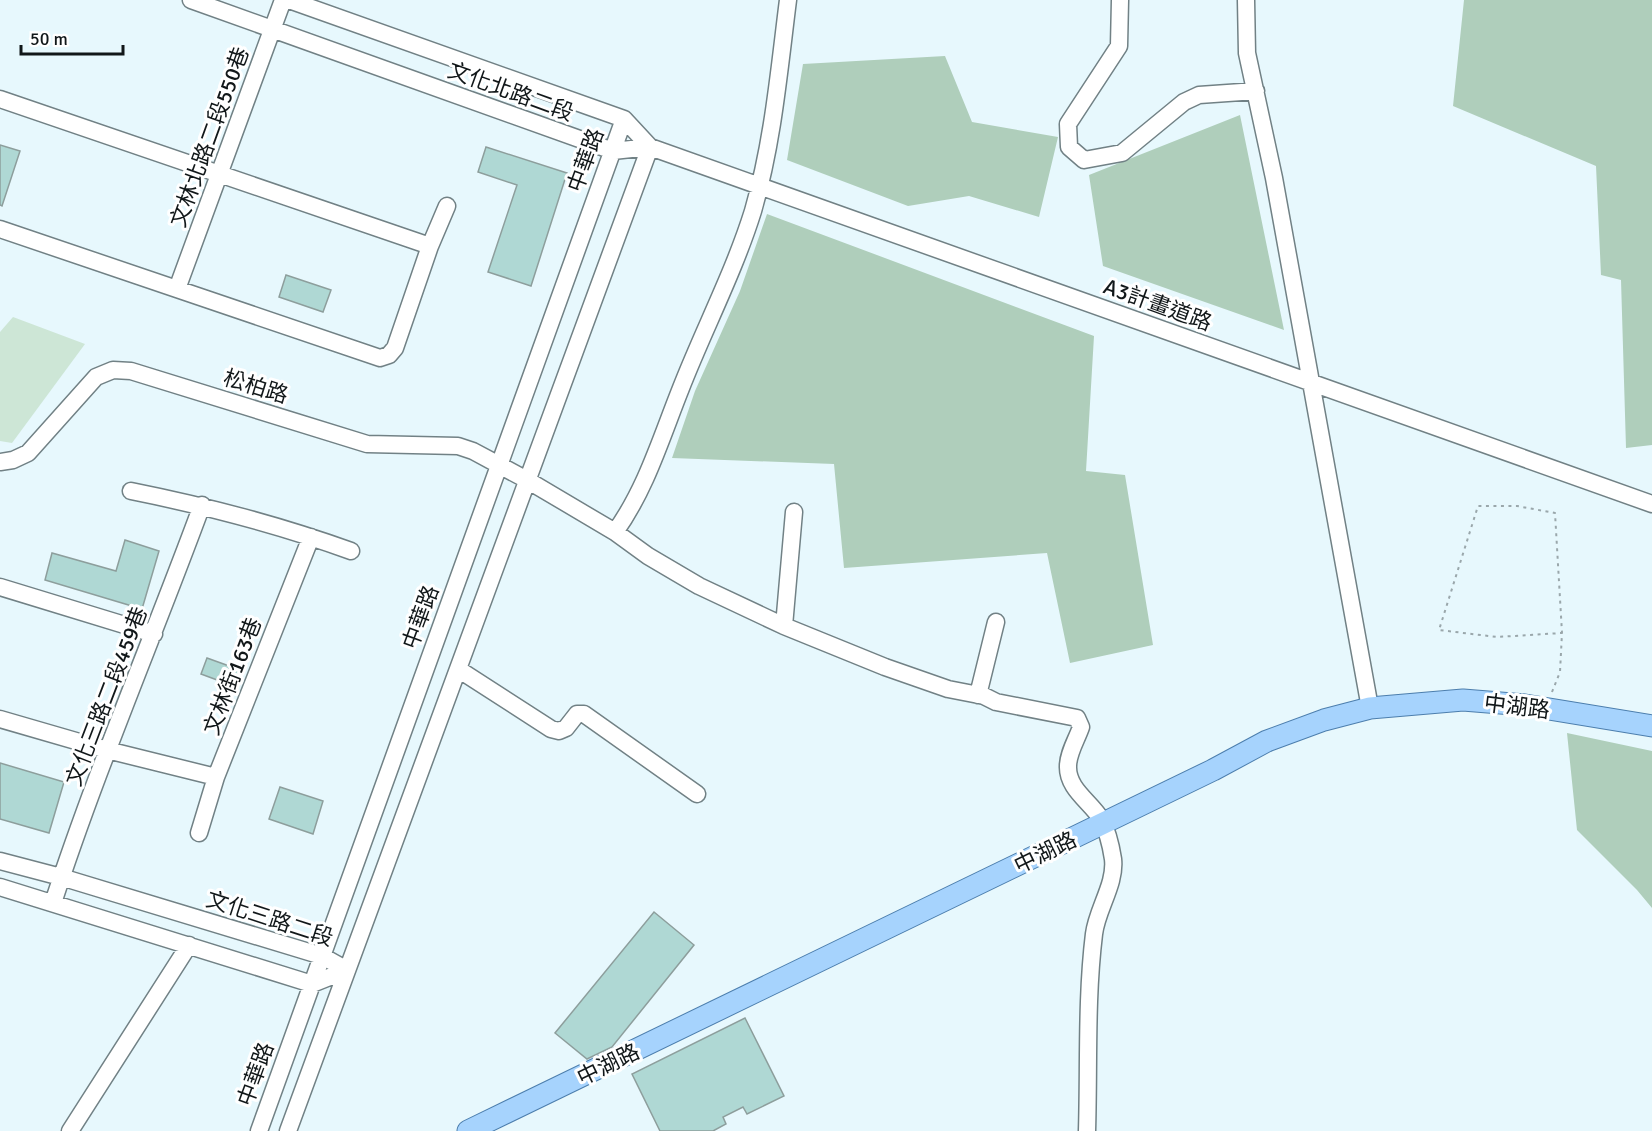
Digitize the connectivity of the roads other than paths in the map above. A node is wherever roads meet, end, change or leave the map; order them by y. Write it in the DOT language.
graph roads {
  1 [pos="191,0"];
  2 [pos="283,0"];
  3 [pos="289,0"];
  4 [pos="788,0"];
  5 [pos="1120,0"];
  6 [pos="1246,0"];
  7 [pos="273,29"];
  8 [pos="1257,91"];
  9 [pos="0,99"];
  10 [pos="624,119"];
  11 [pos="650,147"];
  12 [pos="613,151"];
  13 [pos="220,173"];
  14 [pos="759,185"];
  15 [pos="447,206"];
  16 [pos="0,229"];
  17 [pos="430,246"];
  18 [pos="177,289"];
  19 [pos="1311,382"];
  20 [pos="0,462"];
  21 [pos="499,465"];
  22 [pos="527,480"];
  23 [pos="131,491"];
  24 [pos="1652,504"];
  25 [pos="202,505"];
  26 [pos="794,512"];
  27 [pos="615,532"];
  28 [pos="311,537"];
  29 [pos="351,551"];
  30 [pos="0,587"];
  31 [pos="996,622"];
  32 [pos="784,627"];
  33 [pos="154,634"];
  34 [pos="458,669"];
  35 [pos="978,694"];
  36 [pos="1370,708"];
  37 [pos="0,719"];
  38 [pos="1652,726"];
  39 [pos="107,750"];
  40 [pos="216,777"];
  41 [pos="697,794"];
  42 [pos="1103,824"];
  43 [pos="199,833"];
  44 [pos="0,861"];
  45 [pos="61,877"];
  46 [pos="0,886"];
  47 [pos="53,903"];
  48 [pos="189,945"];
  49 [pos="322,956"];
  50 [pos="347,970"];
  51 [pos="312,984"];
  52 [pos="70,1131"];
  53 [pos="259,1131"];
  54 [pos="288,1131"];
  55 [pos="468,1131"];
  56 [pos="1086,1131"];
  1 -- 7 [label="street, 文化北路二段"];
  2 -- 7 [label="street, 文林北路二段550巷"];
  3 -- 10 [label="street, 文化北路二段"];
  4 -- 14 [label="street"];
  5 -- 8 [label="street"];
  6 -- 8 [label="street"];
  7 -- 12 [label="street, 文化北路二段"];
  7 -- 13 [label="street, 文林北路二段550巷"];
  8 -- 19 [label="street"];
  9 -- 13 [label="street"];
  10 -- 11 [label="street, 文化北路二段"];
  10 -- 12 [label="street, 中華路"];
  11 -- 12 [label="street, 文化北路二段"];
  11 -- 14 [label="street, A3計畫道路"];
  11 -- 22 [label="street"];
  12 -- 21 [label="street, 中華路"];
  13 -- 17 [label="street"];
  13 -- 18 [label="street, 文林北路二段550巷"];
  14 -- 19 [label="street, A3計畫道路"];
  14 -- 27 [label="street"];
  15 -- 17 [label="street"];
  16 -- 18 [label="street"];
  17 -- 18 [label="street"];
  19 -- 24 [label="street, A3計畫道路"];
  19 -- 36 [label="street"];
  20 -- 21 [label="street, 松柏路"];
  21 -- 22 [label="street, 松柏路"];
  21 -- 49 [label="street, 中華路"];
  22 -- 27 [label="street, 松柏路"];
  22 -- 34 [label="street"];
  23 -- 25 [label="street"];
  25 -- 28 [label="street"];
  25 -- 33 [label="street, 文化三路二段459巷"];
  26 -- 32 [label="street"];
  27 -- 32 [label="street, 松柏路"];
  28 -- 29 [label="street"];
  28 -- 40 [label="street, 文林街163巷"];
  30 -- 33 [label="street"];
  31 -- 35 [label="street"];
  32 -- 35 [label="street, 松柏路"];
  33 -- 39 [label="street, 文化三路二段459巷"];
  34 -- 41 [label="street"];
  34 -- 50 [label="street"];
  35 -- 42 [label="street, 松柏路"];
  36 -- 38 [label="main road, 中湖路"];
  36 -- 42 [label="main road, 中湖路"];
  37 -- 39 [label="street"];
  39 -- 40 [label="street"];
  39 -- 45 [label="street, 文化三路二段459巷"];
  40 -- 43 [label="street, 文林街163巷"];
  42 -- 55 [label="main road, 中湖路"];
  42 -- 56 [label="street"];
  44 -- 45 [label="street, 文化三路二段"];
  45 -- 47 [label="street, 文化三路二段459巷"];
  45 -- 49 [label="street, 文化三路二段"];
  46 -- 47 [label="street"];
  47 -- 48 [label="street"];
  48 -- 51 [label="street"];
  48 -- 52 [label="street"];
  49 -- 50 [label="street, 文化三路二段"];
  49 -- 51 [label="street, 中華路"];
  50 -- 51 [label="street, 文化三路二段"];
  50 -- 54 [label="street"];
  51 -- 53 [label="street, 中華路"];
}
